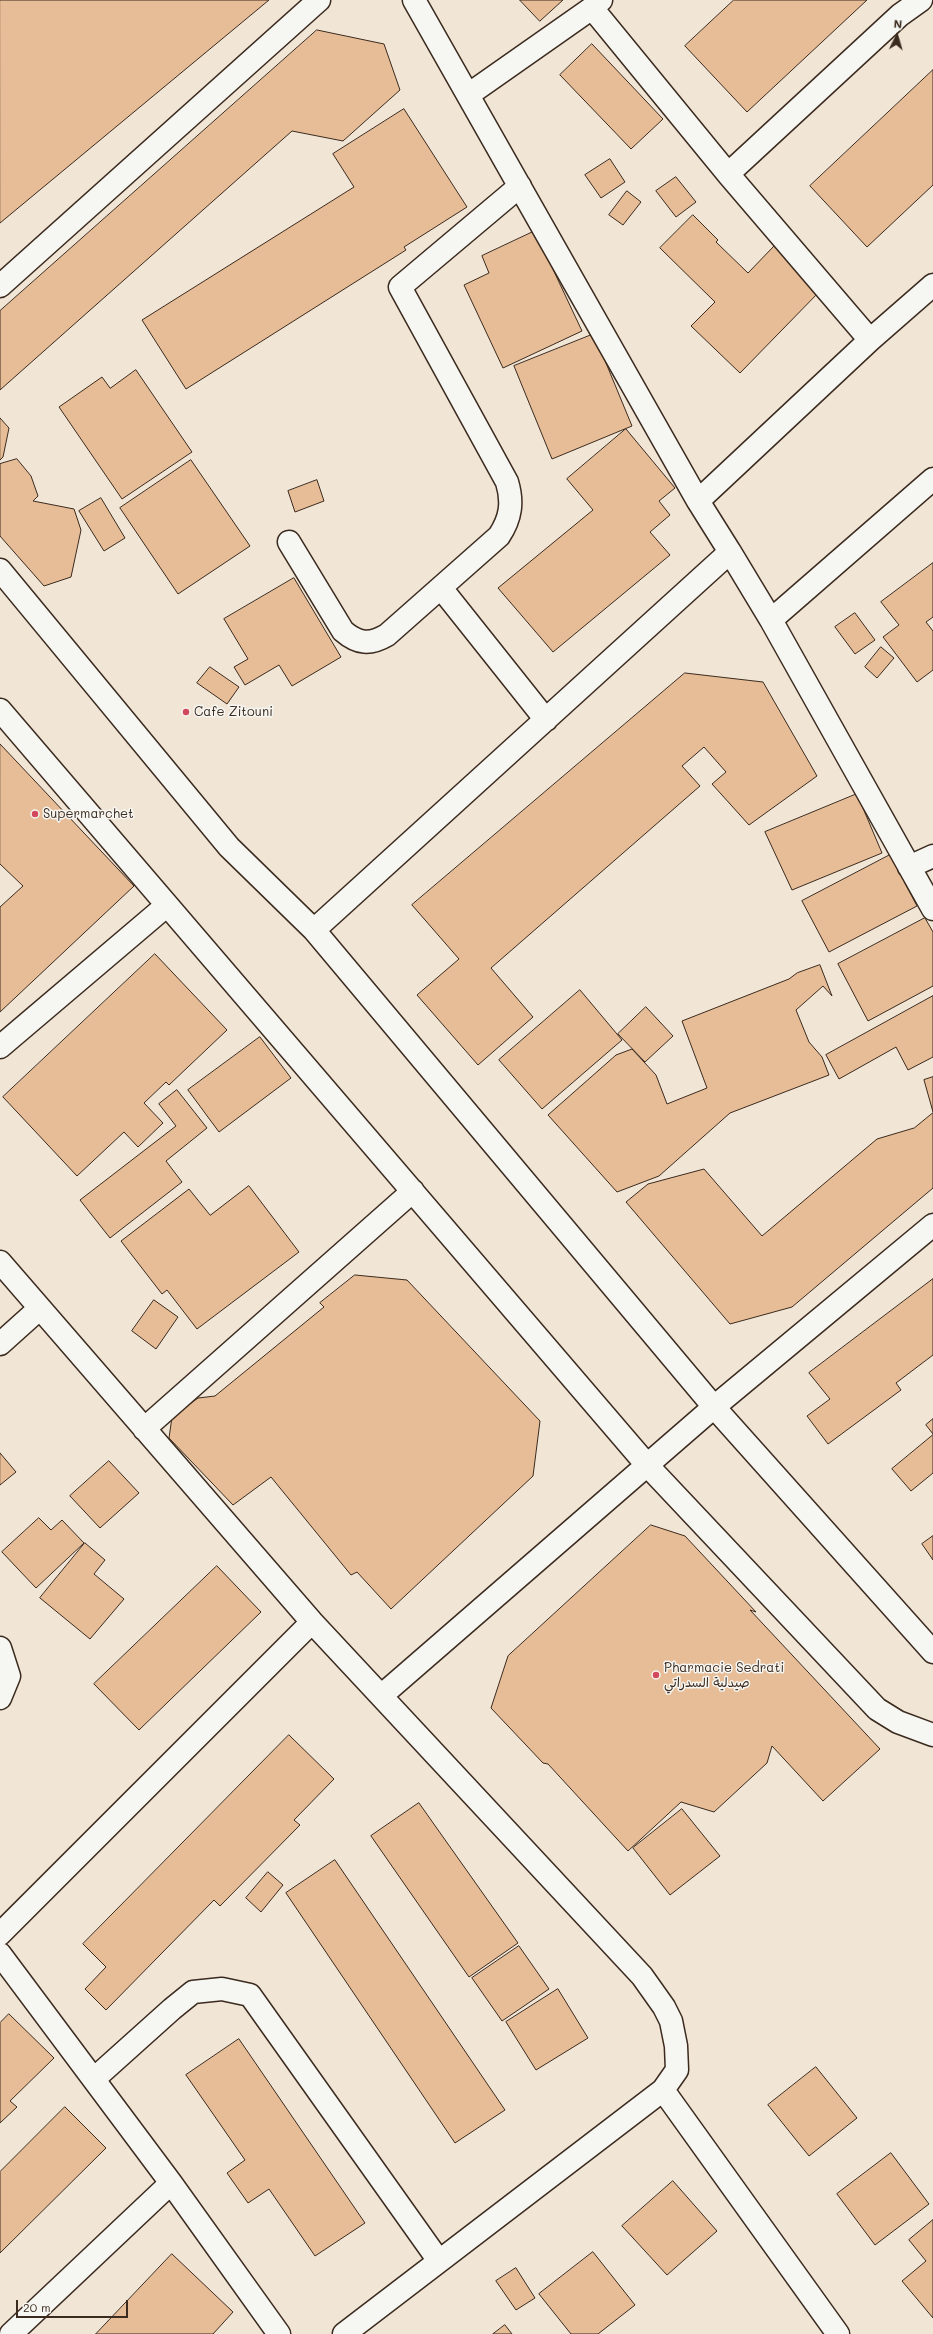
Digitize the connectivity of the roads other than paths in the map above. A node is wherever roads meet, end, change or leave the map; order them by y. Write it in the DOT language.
graph roads {
  1 [pos="320,0"];
  2 [pos="414,0"];
  3 [pos="921,0"];
  4 [pos="596,4"];
  5 [pos="468,95"];
  6 [pos="728,174"];
  7 [pos="520,186"];
  8 [pos="933,285"];
  9 [pos="0,286"];
  10 [pos="870,340"];
  11 [pos="933,479"];
  12 [pos="698,501"];
  13 [pos="290,542"];
  14 [pos="730,552"];
  15 [pos="0,570"];
  16 [pos="440,588"];
  17 [pos="771,620"];
  18 [pos="0,710"];
  19 [pos="546,720"];
  20 [pos="933,856"];
  21 [pos="909,867"];
  22 [pos="166,906"];
  23 [pos="933,909"];
  24 [pos="314,930"];
  25 [pos="0,1047"];
  26 [pos="413,1191"];
  27 [pos="933,1225"];
  28 [pos="0,1262"];
  29 [pos="39,1309"];
  30 [pos="0,1344"];
  31 [pos="714,1407"];
  32 [pos="144,1429"];
  33 [pos="647,1465"];
  34 [pos="312,1622"];
  35 [pos="0,1648"];
  36 [pos="933,1652"];
  37 [pos="381,1696"];
  38 [pos="0,1698"];
  39 [pos="933,1735"];
  40 [pos="0,1934"];
  41 [pos="0,1954"];
  42 [pos="94,2079"];
  43 [pos="662,2090"];
  44 [pos="171,2183"];
  45 [pos="439,2261"];
  46 [pos="11,2334"];
  47 [pos="279,2334"];
  48 [pos="344,2334"];
  49 [pos="838,2334"];
  1 -- 9 [label="street"];
  2 -- 5 [label="street"];
  3 -- 6 [label="street"];
  4 -- 5 [label="street"];
  4 -- 6 [label="street"];
  5 -- 7 [label="street"];
  6 -- 10 [label="street"];
  7 -- 12 [label="street"];
  7 -- 16 [label="street"];
  8 -- 10 [label="street"];
  10 -- 12 [label="street"];
  11 -- 17 [label="street"];
  12 -- 14 [label="street"];
  13 -- 16 [label="street"];
  14 -- 17 [label="street"];
  14 -- 19 [label="street"];
  15 -- 24 [label="street"];
  16 -- 19 [label="street"];
  17 -- 21 [label="street"];
  18 -- 22 [label="street"];
  19 -- 24 [label="street"];
  20 -- 21 [label="street"];
  21 -- 23 [label="street"];
  22 -- 25 [label="street"];
  22 -- 26 [label="street"];
  24 -- 31 [label="street"];
  26 -- 32 [label="street"];
  26 -- 33 [label="street"];
  27 -- 31 [label="street"];
  28 -- 29 [label="street"];
  29 -- 30 [label="street"];
  29 -- 32 [label="street"];
  31 -- 33 [label="street"];
  31 -- 36 [label="street"];
  32 -- 34 [label="street"];
  33 -- 37 [label="street"];
  33 -- 39 [label="street"];
  34 -- 37 [label="street"];
  34 -- 40 [label="street"];
  35 -- 38 [label="street"];
  37 -- 43 [label="street"];
  41 -- 42 [label="street"];
  42 -- 44 [label="street"];
  42 -- 45 [label="street"];
  43 -- 45 [label="street"];
  43 -- 49 [label="street"];
  44 -- 46 [label="street"];
  44 -- 47 [label="street"];
  45 -- 48 [label="street"];
}
